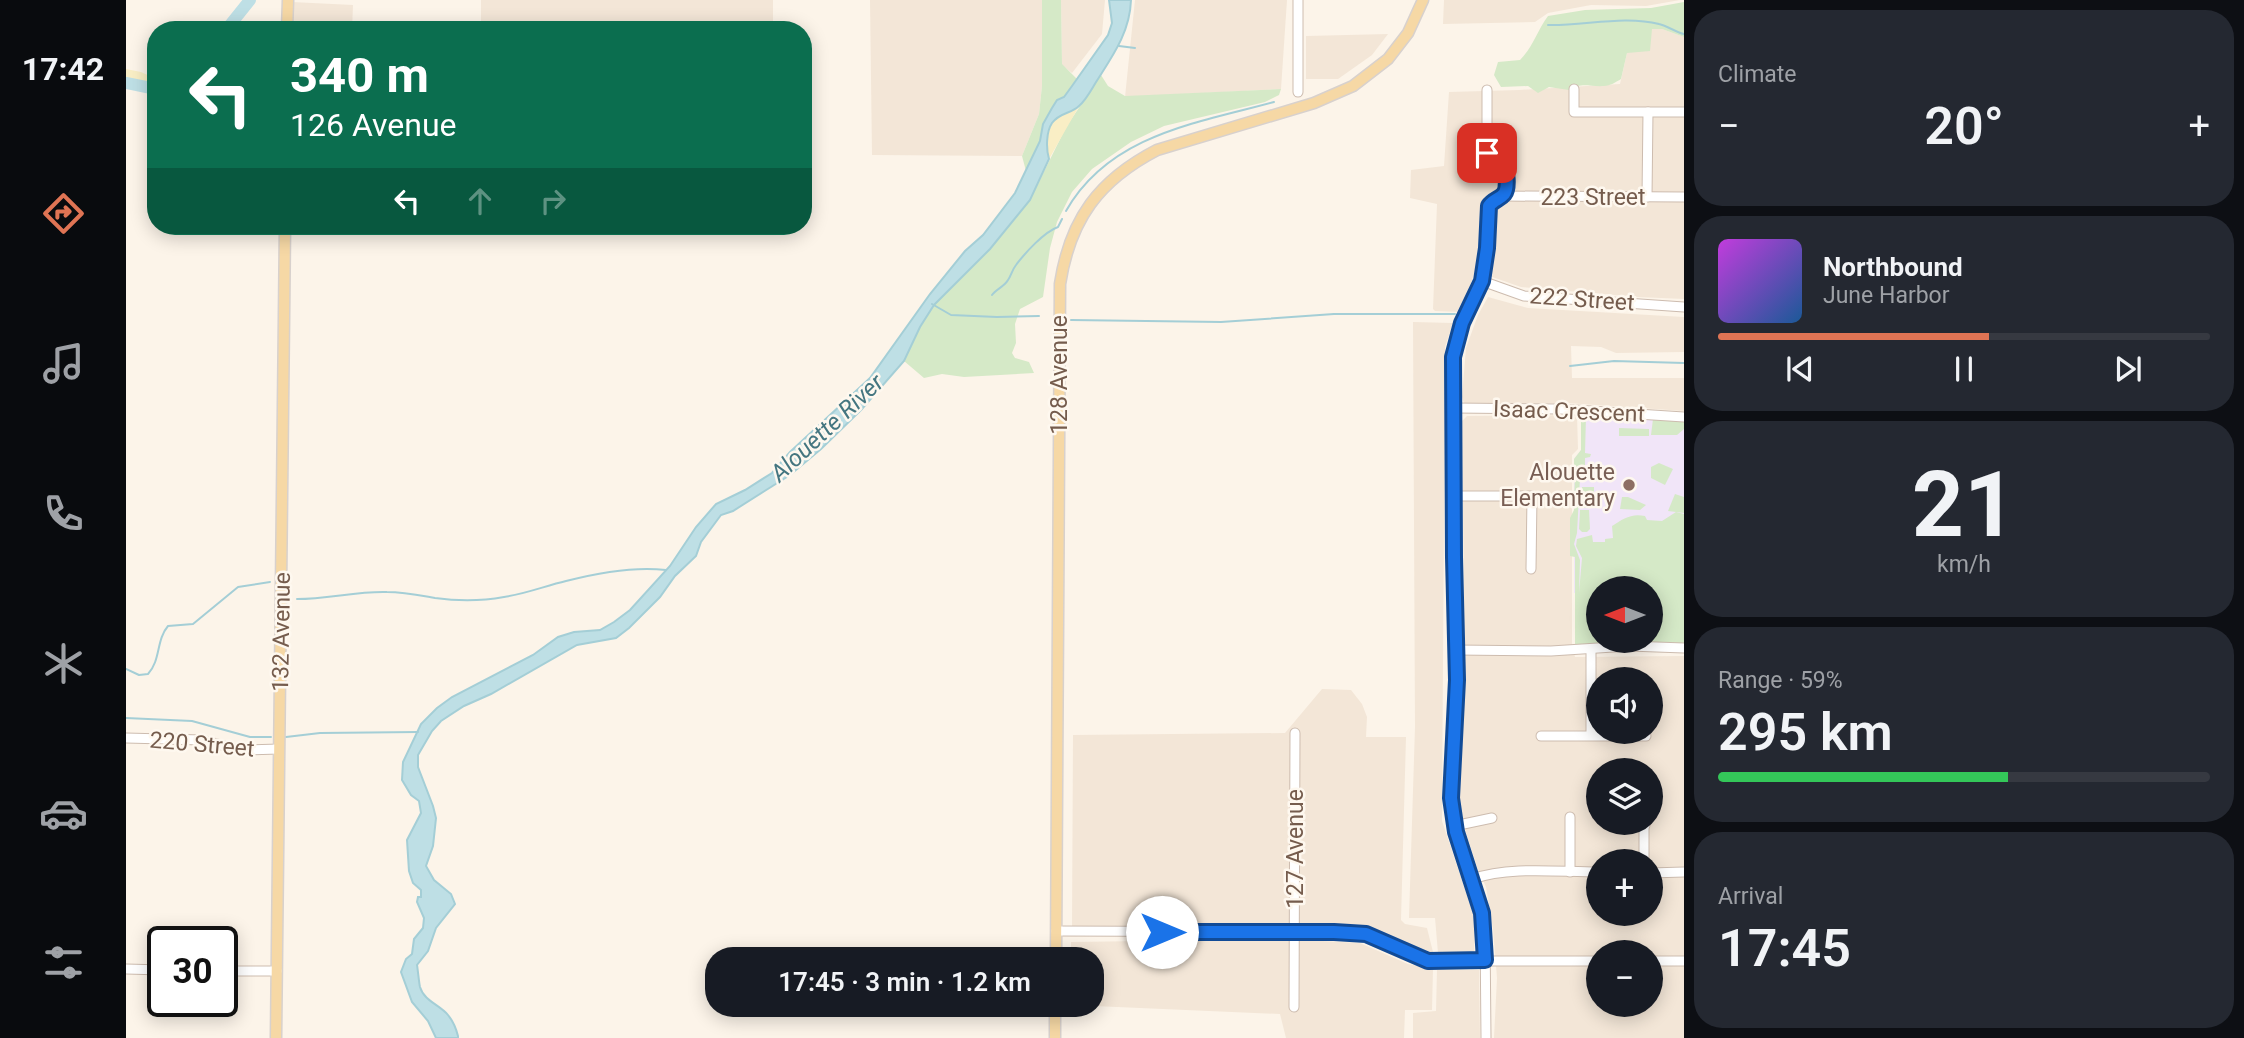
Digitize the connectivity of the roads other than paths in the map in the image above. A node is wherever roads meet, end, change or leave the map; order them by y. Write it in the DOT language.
graph roads {
  1 [pos="288,0"];
  2 [pos="1298,0"];
  3 [pos="1422,1"];
  4 [pos="287,21"];
  5 [pos="1574,89"];
  6 [pos="1487,90"];
  7 [pos="1298,92"];
  8 [pos="1648,112"];
  9 [pos="1684,112"];
  10 [pos="1502,196"];
  11 [pos="1647,197"];
  12 [pos="1684,197"];
  13 [pos="285,235"];
  14 [pos="1482,281"];
  15 [pos="1684,307"];
  16 [pos="1454,408"];
  17 [pos="1684,417"];
  18 [pos="1454,496"];
  19 [pos="1531,569"];
  20 [pos="1663,647"];
  21 [pos="1684,648"];
  22 [pos="1586,649"];
  23 [pos="1456,650"];
  24 [pos="1295,733"];
  25 [pos="1586,735"];
  26 [pos="1541,736"];
  27 [pos="126,738"];
  28 [pos="279,749"];
  29 [pos="1570,817"];
  30 [pos="1492,818"];
  31 [pos="1454,826"];
  32 [pos="1570,872"];
  33 [pos="1684,872"];
  34 [pos="1586,873"];
  35 [pos="1663,873"];
  36 [pos="1472,878"];
  37 [pos="1056,931"];
  38 [pos="1295,933"];
  39 [pos="1056,947"];
  40 [pos="1485,960"];
  41 [pos="1586,961"];
  42 [pos="1663,961"];
  43 [pos="1684,961"];
  44 [pos="126,969"];
  45 [pos="147,970"];
  46 [pos="238,971"];
  47 [pos="277,971"];
  48 [pos="1294,1007"];
  49 [pos="1055,1017"];
  50 [pos="276,1038"];
  51 [pos="1055,1038"];
  52 [pos="1486,1038"];
  1 -- 4 [label="main road"];
  2 -- 7 [label="street"];
  3 -- 37 [label="main road, 128 Avenue"];
  5 -- 8 [label="street"];
  6 -- 10 [label="street"];
  8 -- 9 [label="street"];
  8 -- 11 [label="street"];
  10 -- 11 [label="street, 223 Street"];
  10 -- 14 [label="street"];
  11 -- 12 [label="street, 223 Street"];
  13 -- 28 [label="main road, 132 Avenue"];
  14 -- 15 [label="street, 222 Street"];
  14 -- 16 [label="street"];
  16 -- 17 [label="street, Isaac Crescent"];
  16 -- 18 [label="street"];
  18 -- 19 [label="street"];
  18 -- 23 [label="street"];
  20 -- 21 [label="street"];
  22 -- 23 [label="street"];
  23 -- 31 [label="street"];
  24 -- 38 [label="street, 127 Avenue"];
  25 -- 26 [label="street"];
  27 -- 28 [label="street, 220 Street"];
  28 -- 47 [label="main road, 132 Avenue"];
  29 -- 32 [label="street"];
  30 -- 31 [label="street"];
  31 -- 36 [label="street"];
  32 -- 34 [label="street"];
  32 -- 36 [label="street"];
  33 -- 35 [label="street"];
  36 -- 40 [label="street"];
  37 -- 38 [label="street"];
  37 -- 39 [label="main road, 128 Avenue"];
  38 -- 40 [label="street"];
  38 -- 48 [label="street, 127 Avenue"];
  40 -- 41 [label="street"];
  40 -- 52 [label="street"];
  42 -- 43 [label="street"];
  44 -- 45 [label="street"];
  46 -- 47 [label="street"];
  47 -- 50 [label="main road, 132 Avenue"];
  49 -- 51 [label="main road"];
}
